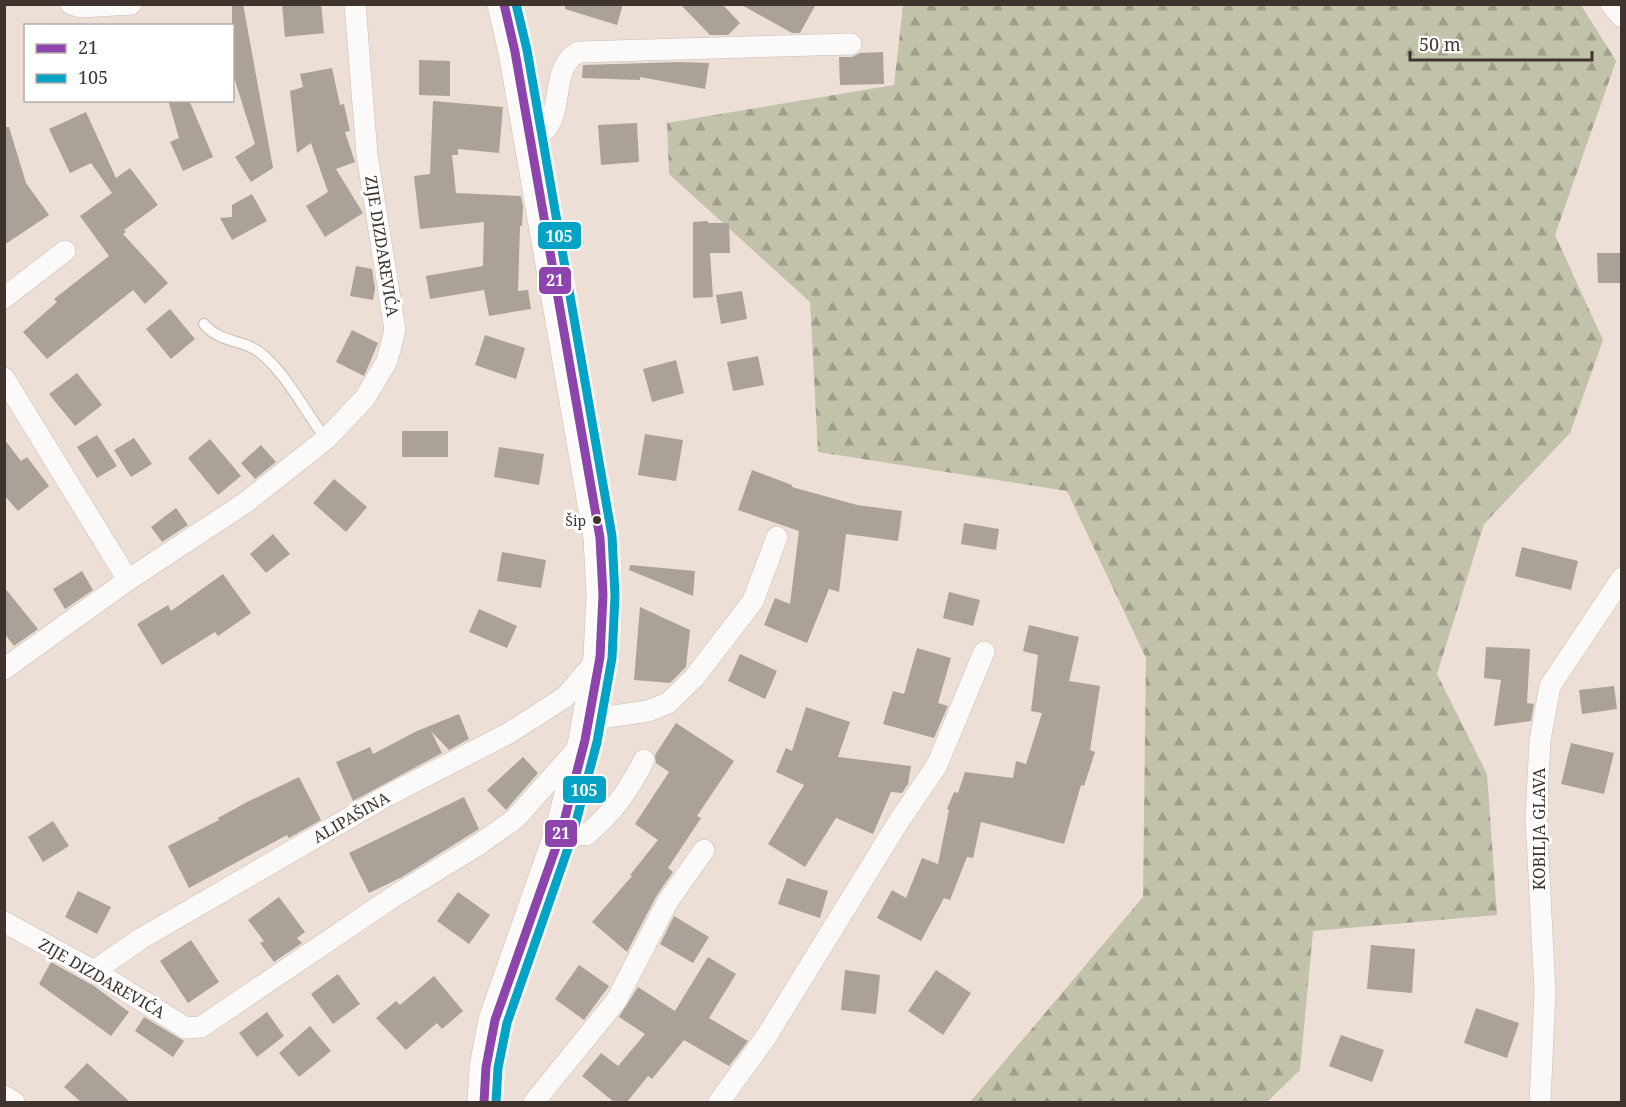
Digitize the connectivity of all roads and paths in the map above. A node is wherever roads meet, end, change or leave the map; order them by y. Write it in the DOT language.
graph roads {
  1 [pos="71,4"];
  2 [pos="131,4"];
  3 [pos="355,4"];
  4 [pos="504,4"];
  5 [pos="1611,4"];
  6 [pos="1622,17"];
  7 [pos="851,44"];
  8 [pos="531,143"];
  9 [pos="65,251"];
  10 [pos="4,298"];
  11 [pos="204,324"];
  12 [pos="4,378"];
  13 [pos="326,439"];
  14 [pos="777,537"];
  15 [pos="1622,578"];
  16 [pos="128,580"];
  17 [pos="984,652"];
  18 [pos="600,657"];
  19 [pos="4,669"];
  20 [pos="586,730"];
  21 [pos="644,760"];
  22 [pos="561,833"];
  23 [pos="704,850"];
  24 [pos="4,922"];
  25 [pos="94,970"];
  26 [pos="4,1096"];
  27 [pos="14,1102"];
  28 [pos="484,1102"];
  29 [pos="534,1102"];
  30 [pos="719,1102"];
  31 [pos="1540,1102"];
  1 -- 2 [label="street"];
  3 -- 13 [label="street, ZIJE DIZDAREVIĆA"];
  4 -- 8 [label="main road"];
  5 -- 6 [label="street"];
  7 -- 8 [label="street"];
  8 -- 18 [label="main road"];
  9 -- 10 [label="street"];
  11 -- 13 [label="lane"];
  12 -- 16 [label="street"];
  13 -- 16 [label="street, ZIJE DIZDAREVIĆA"];
  14 -- 20 [label="street"];
  15 -- 31 [label="street, KOBILJA GLAVA"];
  16 -- 19 [label="street, ZIJE DIZDAREVIĆA"];
  17 -- 30 [label="street"];
  18 -- 20 [label="main road"];
  18 -- 25 [label="street, ALIPAŠINA"];
  20 -- 22 [label="main road"];
  20 -- 25 [label="street, ZIJE DIZDAREVIĆA"];
  21 -- 22 [label="street"];
  22 -- 28 [label="main road"];
  23 -- 29 [label="street"];
  24 -- 25 [label="street, ZIJE DIZDAREVIĆA"];
  26 -- 27 [label="street"];
}
